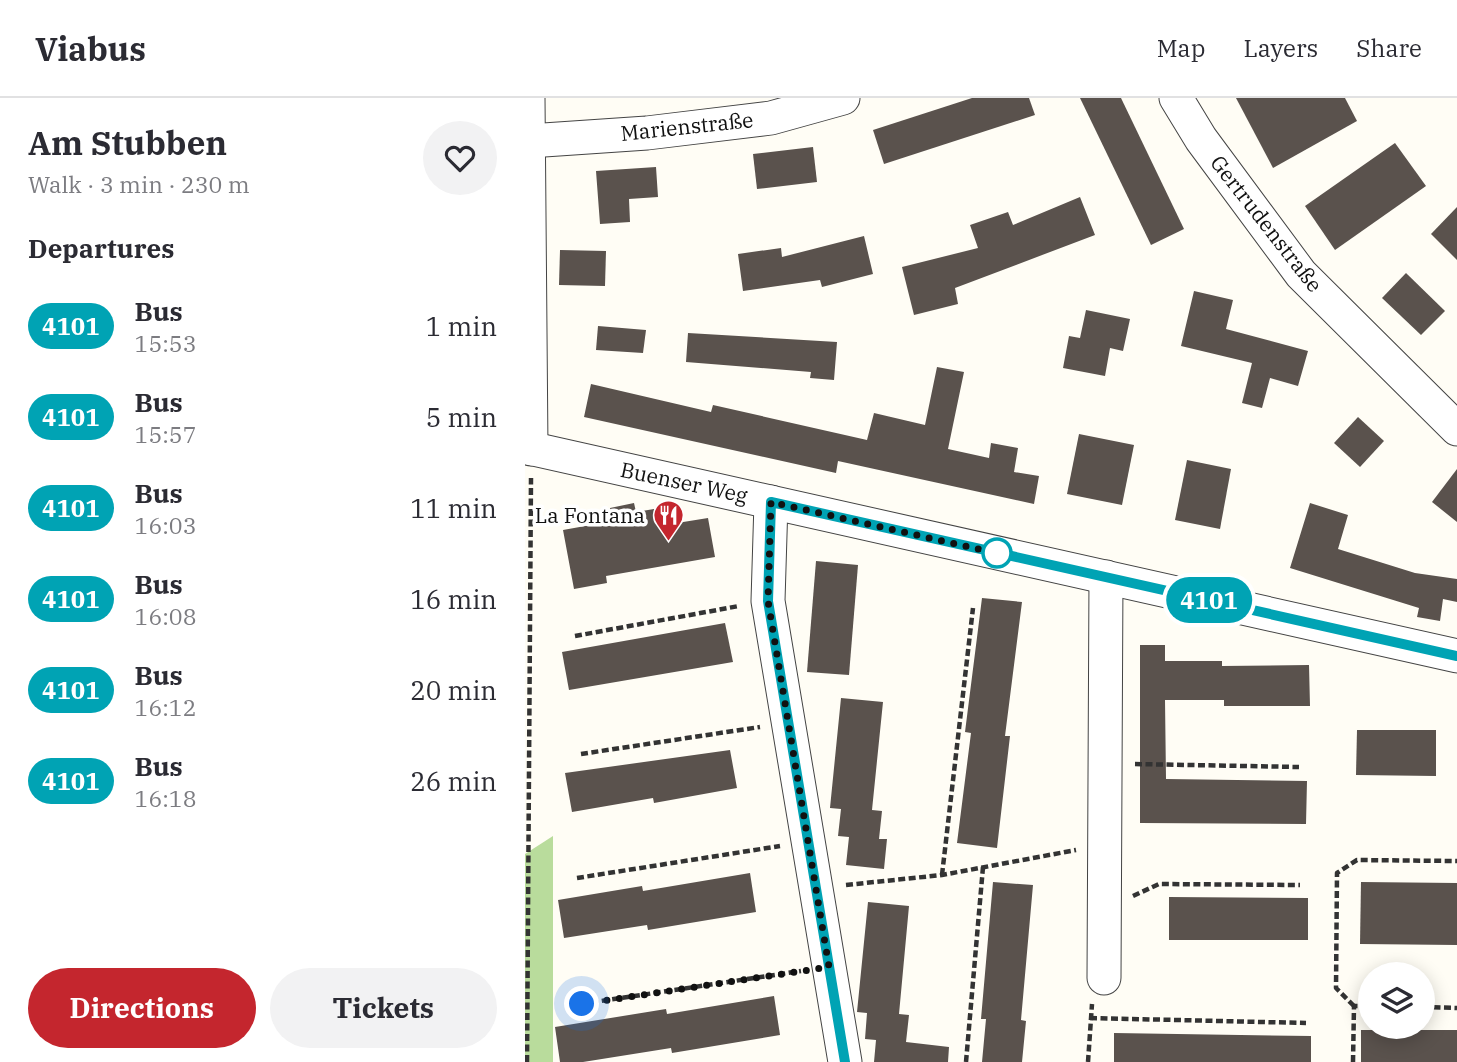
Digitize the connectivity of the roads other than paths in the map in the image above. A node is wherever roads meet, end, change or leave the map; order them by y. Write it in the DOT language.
graph roads {
  1 [pos="528,98"];
  2 [pos="843,98"];
  3 [pos="1177,98"];
  4 [pos="529,141"];
  5 [pos="1457,429"];
  6 [pos="528,448"];
  7 [pos="771,502"];
  8 [pos="1106,578"];
  9 [pos="1457,656"];
  10 [pos="1104,978"];
  11 [pos="845,1062"];
  1 -- 4 [label="street"];
  2 -- 4 [label="street, Marienstraße"];
  3 -- 5 [label="street, Gertrudenstraße"];
  4 -- 6 [label="street"];
  6 -- 7 [label="street, Buenser Weg"];
  7 -- 8 [label="street, Buenser Weg"];
  7 -- 11 [label="street"];
  8 -- 9 [label="street, Buenser Weg"];
  8 -- 10 [label="street"];
}
